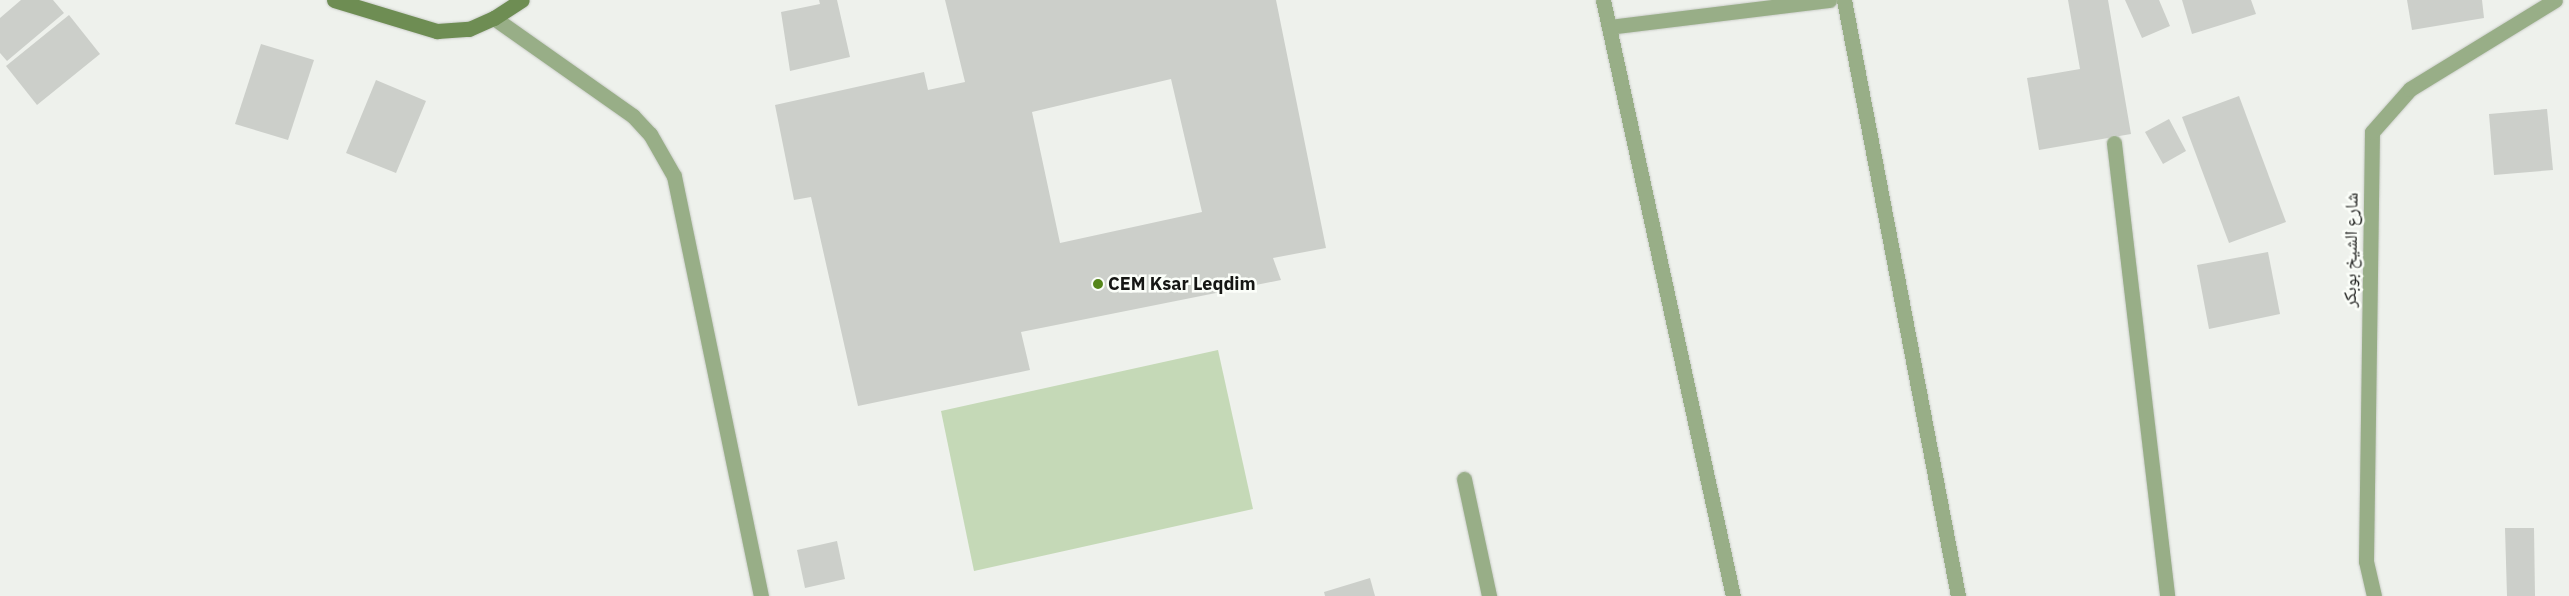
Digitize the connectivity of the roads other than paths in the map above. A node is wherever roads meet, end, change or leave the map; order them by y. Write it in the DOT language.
graph roads {
  1 [pos="334,0"];
  2 [pos="522,0"];
  3 [pos="1603,0"];
  4 [pos="1827,0"];
  5 [pos="1844,0"];
  6 [pos="2555,0"];
  7 [pos="494,18"];
  8 [pos="1609,27"];
  9 [pos="2114,143"];
  10 [pos="1464,478"];
  11 [pos="761,596"];
  12 [pos="1489,596"];
  13 [pos="1733,596"];
  14 [pos="1958,596"];
  15 [pos="2167,596"];
  16 [pos="2374,596"];
  1 -- 7 [label="street"];
  2 -- 7 [label="street"];
  3 -- 8 [label="street"];
  4 -- 8 [label="street"];
  5 -- 14 [label="street"];
  6 -- 16 [label="street, شارع الشيخ بوبكر"];
  7 -- 11 [label="street"];
  8 -- 13 [label="street"];
  9 -- 15 [label="street"];
  10 -- 12 [label="street"];
}
